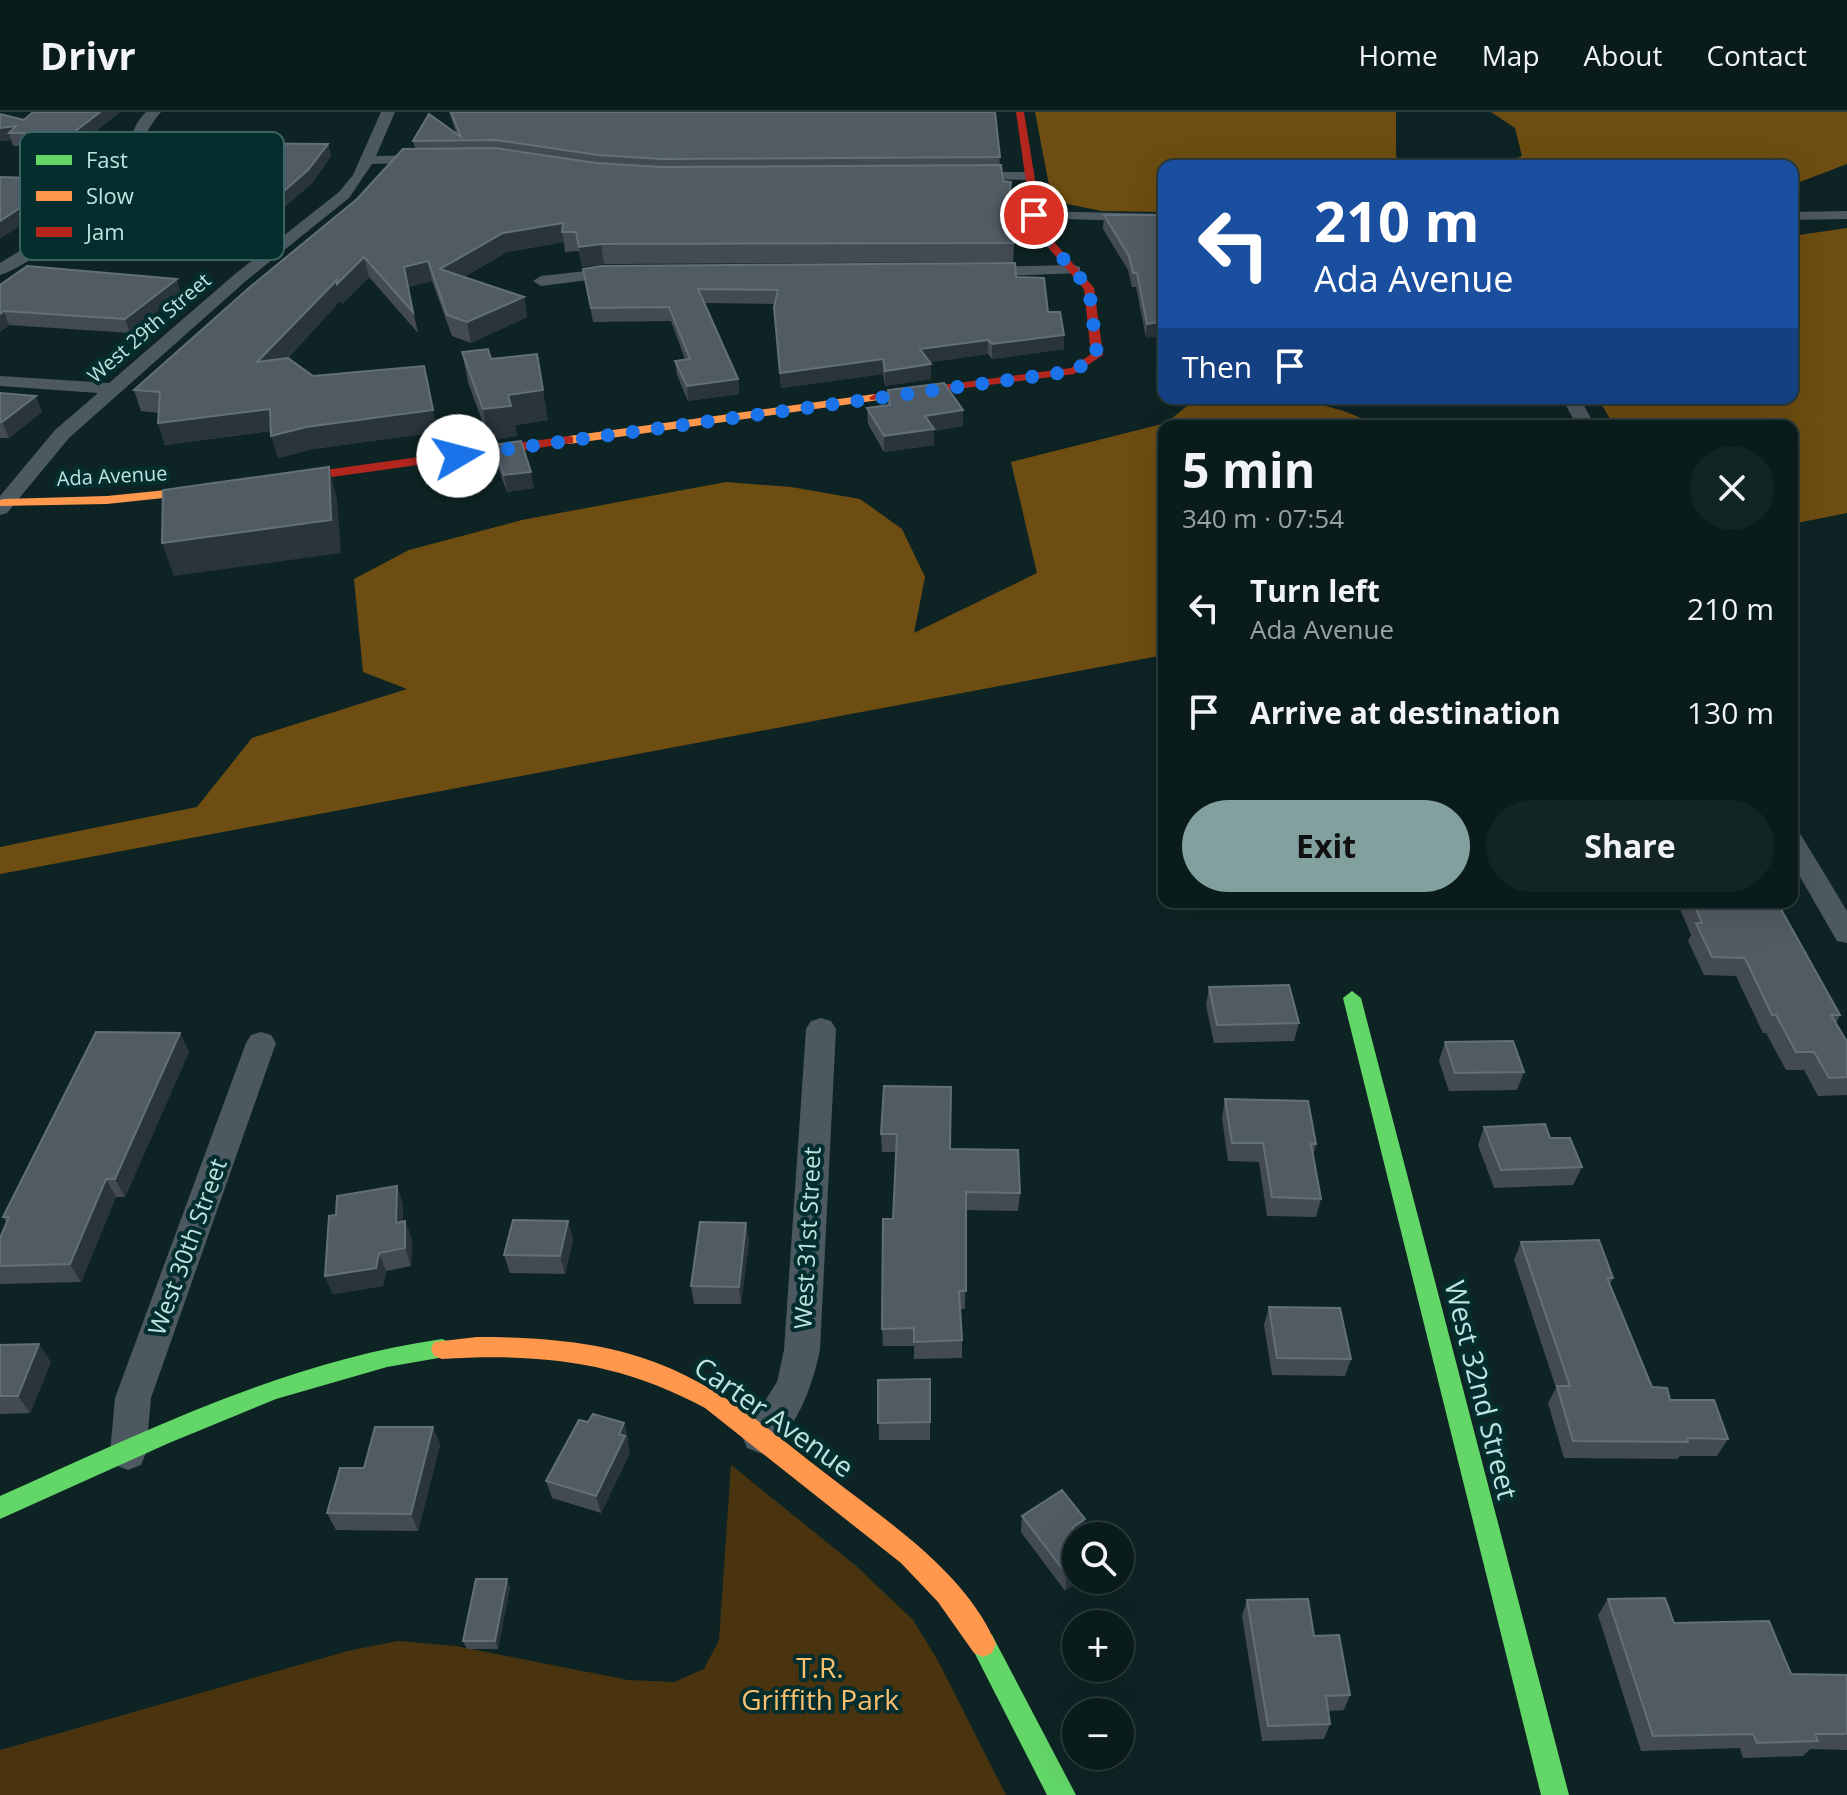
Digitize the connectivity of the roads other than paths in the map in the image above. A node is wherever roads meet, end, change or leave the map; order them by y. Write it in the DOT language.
graph roads {
  1 [pos="154,112"];
  2 [pos="388,112"];
  3 [pos="1020,112"];
  4 [pos="136,132"];
  5 [pos="443,159"];
  6 [pos="366,160"];
  7 [pos="948,176"];
  8 [pos="1027,176"];
  9 [pos="1034,215"];
  10 [pos="1847,215"];
  11 [pos="1798,216"];
  12 [pos="1158,218"];
  13 [pos="284,243"];
  14 [pos="0,254"];
  15 [pos="18,258"];
  16 [pos="262,260"];
  17 [pos="0,270"];
  18 [pos="1074,270"];
  19 [pos="636,272"];
  20 [pos="954,272"];
  21 [pos="541,281"];
  22 [pos="0,381"];
  23 [pos="112,389"];
  24 [pos="258,483"];
  25 [pos="229,487"];
  26 [pos="2,506"];
  27 [pos="1798,851"];
  28 [pos="1847,934"];
  29 [pos="1352,998"];
  30 [pos="821,1029"];
  31 [pos="261,1043"];
  32 [pos="760,1436"];
  33 [pos="128,1453"];
  34 [pos="0,1508"];
  35 [pos="1062,1795"];
  36 [pos="1555,1795"];
  1 -- 4 [label="street"];
  2 -- 6 [label="street, West 29th Street"];
  3 -- 8 [label="street"];
  5 -- 6 [label="street"];
  6 -- 13 [label="street, West 29th Street"];
  7 -- 8 [label="street"];
  8 -- 9 [label="street"];
  9 -- 12 [label="street"];
  9 -- 18 [label="street"];
  10 -- 11 [label="street"];
  14 -- 15 [label="street"];
  15 -- 17 [label="street"];
  16 -- 23 [label="street, West 29th Street"];
  18 -- 20 [label="street"];
  18 -- 24 [label="street"];
  19 -- 21 [label="street"];
  22 -- 23 [label="street"];
  23 -- 26 [label="street, West 29th Street"];
  25 -- 26 [label="street, Ada Avenue"];
  27 -- 28 [label="street"];
  29 -- 36 [label="street, West 32nd Street"];
  30 -- 32 [label="street, West 31st Street"];
  31 -- 33 [label="street, West 30th Street"];
  32 -- 33 [label="street, Carter Avenue"];
  32 -- 35 [label="street, Carter Avenue"];
  33 -- 34 [label="street, Carter Avenue"];
}
